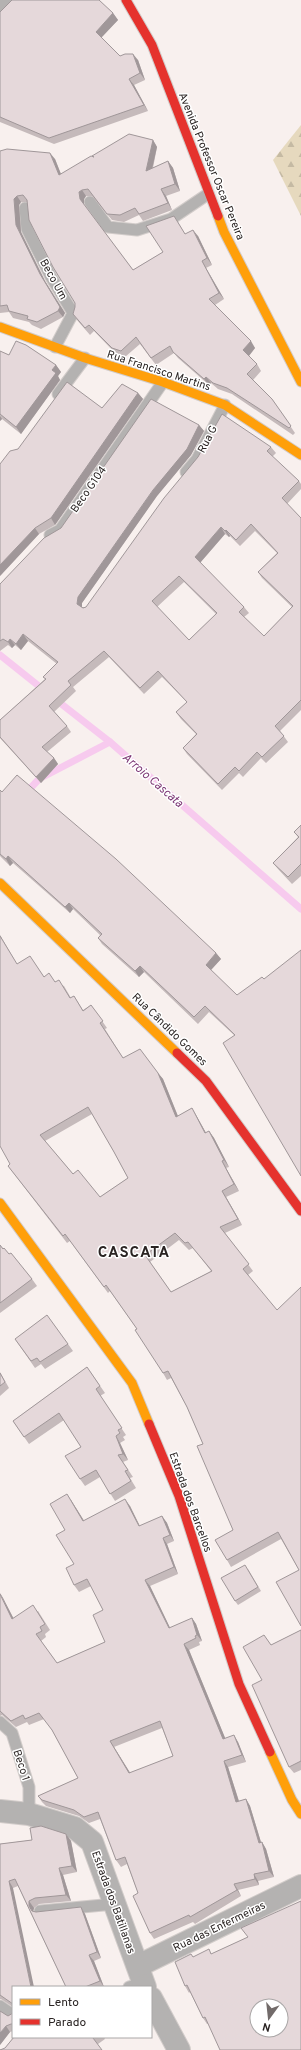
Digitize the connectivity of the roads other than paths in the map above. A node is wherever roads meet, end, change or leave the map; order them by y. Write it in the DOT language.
graph roads {
  1 [pos="6,0"];
  2 [pos="126,0"];
  3 [pos="0,7"];
  4 [pos="208,194"];
  5 [pos="90,202"];
  6 [pos="25,208"];
  7 [pos="0,327"];
  8 [pos="55,348"];
  9 [pos="85,358"];
  10 [pos="163,382"];
  11 [pos="301,382"];
  12 [pos="53,402"];
  13 [pos="225,404"];
  14 [pos="301,455"];
  15 [pos="177,483"];
  16 [pos="38,545"];
  17 [pos="0,883"];
  18 [pos="0,1202"];
  19 [pos="301,1211"];
  20 [pos="0,1722"];
  21 [pos="0,1811"];
  22 [pos="29,1814"];
  23 [pos="301,1814"];
  24 [pos="301,1886"];
  25 [pos="114,1904"];
  26 [pos="40,1911"];
  27 [pos="141,1984"];
  28 [pos="152,2003"];
  29 [pos="0,2006"];
  30 [pos="12,2014"];
  31 [pos="179,2050"];
  1 -- 3 [label="street"];
  2 -- 4 [label="street, Avenida Professor Oscar Pereira"];
  4 -- 5 [label="lane"];
  4 -- 11 [label="street, Avenida Professor Oscar Pereira"];
  6 -- 8 [label="lane, Beco Um"];
  7 -- 8 [label="street, Rua Francisco Martins"];
  8 -- 9 [label="street, Rua Francisco Martins"];
  9 -- 10 [label="street, Rua Francisco Martins"];
  9 -- 12 [label="lane"];
  10 -- 13 [label="street, Rua Francisco Martins"];
  10 -- 16 [label="lane, Beco G104"];
  13 -- 14 [label="street, Rua Francisco Martins"];
  13 -- 15 [label="lane, Rua G"];
  17 -- 19 [label="street, Rua Cândido Gomes"];
  18 -- 23 [label="street, Estrada dos Barcellos"];
  20 -- 22 [label="lane, Beco 1"];
  21 -- 22 [label="street, Estrada dos Batillanas"];
  22 -- 25 [label="street, Estrada dos Batillanas"];
  24 -- 27 [label="street, Rua das Enfermeiras"];
  25 -- 26 [label="lane"];
  25 -- 27 [label="street, Estrada dos Batillanas"];
  28 -- 31 [label="street, Estrada dos Batillanas"];
  29 -- 30 [label="lane"];
}
